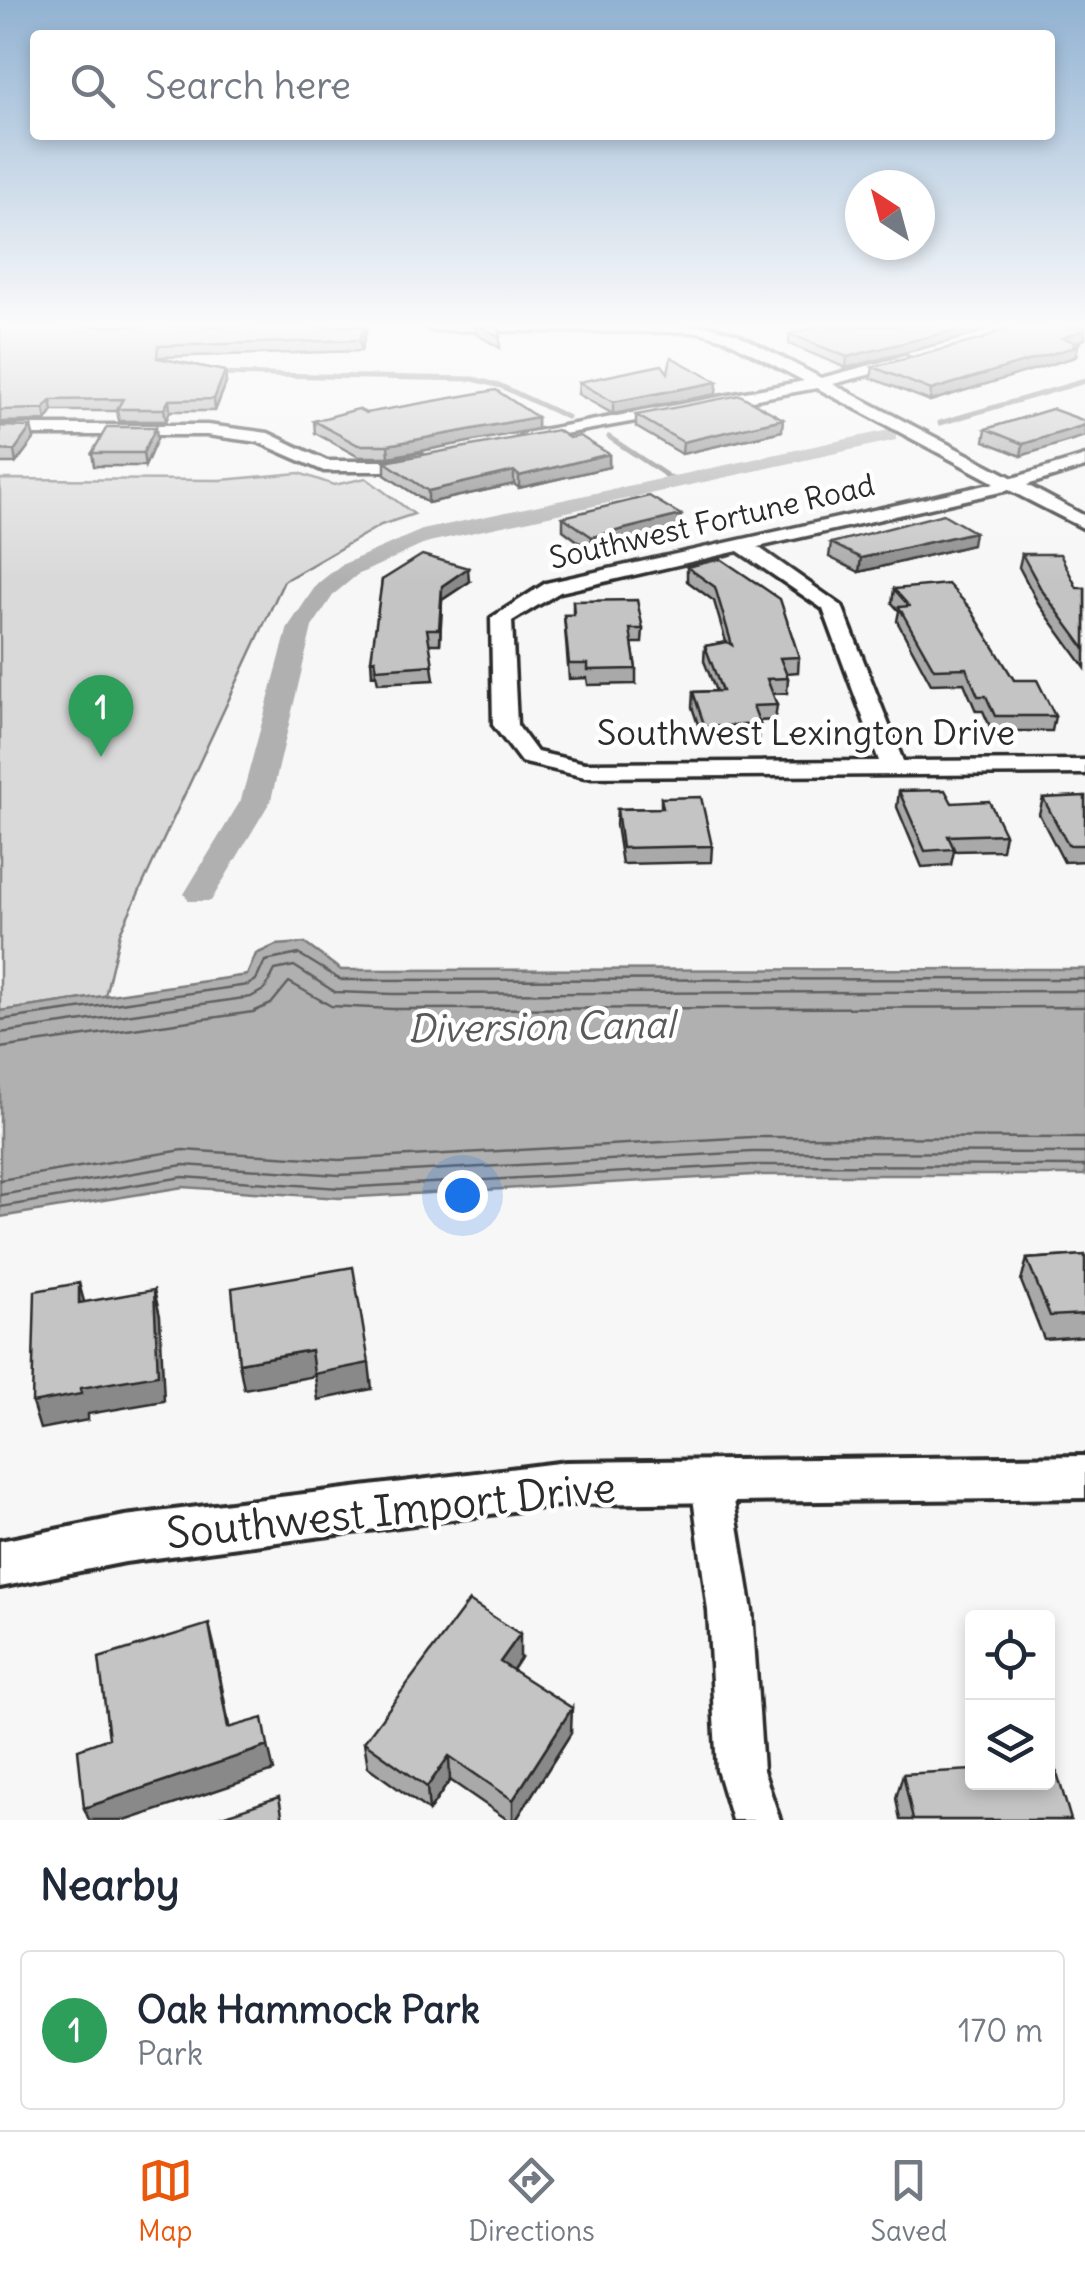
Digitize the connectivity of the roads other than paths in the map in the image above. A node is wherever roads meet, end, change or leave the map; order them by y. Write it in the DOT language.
graph roads {
  1 [pos="671,411"];
  2 [pos="873,411"];
  3 [pos="0,430"];
  4 [pos="507,442"];
  5 [pos="440,456"];
  6 [pos="1085,462"];
  7 [pos="1013,484"];
  8 [pos="1085,523"];
  9 [pos="739,543"];
  10 [pos="529,758"];
  11 [pos="1085,766"];
  12 [pos="894,769"];
  13 [pos="1085,1477"];
  14 [pos="710,1482"];
  15 [pos="0,1564"];
  16 [pos="756,1820"];
  1 -- 4 [label="street"];
  2 -- 7 [label="street"];
  3 -- 5 [label="street"];
  6 -- 7 [label="street, Southwest Fortune Road"];
  7 -- 8 [label="street"];
  7 -- 9 [label="street, Southwest Fortune Road"];
  9 -- 10 [label="street, Southwest Fortune Road"];
  9 -- 12 [label="street"];
  10 -- 12 [label="street, Southwest Lexington Drive"];
  11 -- 12 [label="street, Southwest Lexington Drive"];
  13 -- 14 [label="street, Southwest Import Drive"];
  14 -- 15 [label="street, Southwest Import Drive"];
  14 -- 16 [label="street"];
}
